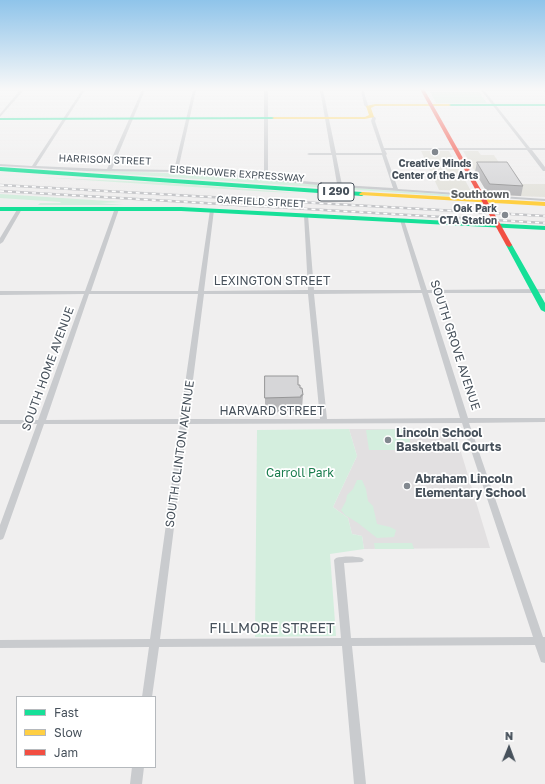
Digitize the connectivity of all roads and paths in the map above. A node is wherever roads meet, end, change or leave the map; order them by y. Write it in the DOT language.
graph roads {
  1 [pos="61,126"];
  2 [pos="128,126"];
  3 [pos="186,126"];
  4 [pos="266,126"];
  5 [pos="328,126"];
  6 [pos="375,126"];
  7 [pos="443,126"];
  8 [pos="511,126"];
  9 [pos="529,148"];
  10 [pos="545,148"];
  11 [pos="383,149"];
  12 [pos="456,149"];
  13 [pos="310,154"];
  14 [pos="334,154"];
  15 [pos="385,154"];
  16 [pos="0,165"];
  17 [pos="34,166"];
  18 [pos="0,169"];
  19 [pos="109,170"];
  20 [pos="545,170"];
  21 [pos="176,171"];
  22 [pos="0,174"];
  23 [pos="127,178"];
  24 [pos="266,179"];
  25 [pos="340,186"];
  26 [pos="396,190"];
  27 [pos="482,197"];
  28 [pos="545,200"];
  29 [pos="545,204"];
  30 [pos="0,209"];
  31 [pos="20,209"];
  32 [pos="117,209"];
  33 [pos="212,210"];
  34 [pos="545,210"];
  35 [pos="306,215"];
  36 [pos="402,220"];
  37 [pos="497,224"];
  38 [pos="545,228"];
  39 [pos="0,242"];
  40 [pos="534,291"];
  41 [pos="545,291"];
  42 [pos="88,292"];
  43 [pos="201,292"];
  44 [pos="311,292"];
  45 [pos="424,292"];
  46 [pos="0,293"];
  47 [pos="545,310"];
  48 [pos="545,420"];
  49 [pos="324,421"];
  50 [pos="465,421"];
  51 [pos="0,422"];
  52 [pos="41,422"];
  53 [pos="184,422"];
  54 [pos="0,537"];
  55 [pos="359,560"];
  56 [pos="542,641"];
  57 [pos="346,642"];
  58 [pos="154,643"];
  59 [pos="0,644"];
  60 [pos="545,659"];
  61 [pos="147,696"];
  62 [pos="138,768"];
  63 [pos="136,784"];
  64 [pos="360,784"];
  1 -- 17 [label="street"];
  2 -- 19 [label="street"];
  3 -- 21 [label="street"];
  4 -- 24 [label="street"];
  5 -- 14 [label="street"];
  6 -- 11 [label="street"];
  7 -- 12 [label="main road"];
  8 -- 9 [label="street"];
  9 -- 10 [label="street"];
  9 -- 12 [label="street"];
  9 -- 20 [label="street"];
  11 -- 12 [label="street"];
  11 -- 15 [label="street"];
  12 -- 27 [label="main road"];
  13 -- 14 [label="street"];
  14 -- 15 [label="street"];
  14 -- 25 [label="street"];
  15 -- 26 [label="street"];
  16 -- 17 [label="street, HARRISON STREET"];
  17 -- 19 [label="street, HARRISON STREET"];
  18 -- 23 [label="main road, EISENHOWER EXPRESSWAY / I 290"];
  19 -- 21 [label="street, HARRISON STREET"];
  21 -- 24 [label="street, HARRISON STREET"];
  22 -- 23 [label="main road"];
  22 -- 34 [label="main road, EISENHOWER EXPRESSWAY / I 290"];
  23 -- 29 [label="main road, EISENHOWER EXPRESSWAY / I 290"];
  24 -- 25 [label="street, HARRISON STREET"];
  25 -- 26 [label="street, HARRISON STREET"];
  26 -- 27 [label="street, HARRISON STREET"];
  27 -- 28 [label="street, HARRISON STREET"];
  27 -- 37 [label="main road"];
  30 -- 31 [label="main road, GARFIELD STREET"];
  31 -- 32 [label="main road, GARFIELD STREET"];
  31 -- 39 [label="street"];
  32 -- 33 [label="main road, GARFIELD STREET"];
  32 -- 42 [label="street, SOUTH HOME AVENUE"];
  33 -- 35 [label="main road, GARFIELD STREET"];
  33 -- 43 [label="street, SOUTH CLINTON AVENUE"];
  35 -- 36 [label="main road, GARFIELD STREET"];
  35 -- 44 [label="street"];
  36 -- 37 [label="main road, GARFIELD STREET"];
  36 -- 45 [label="street, SOUTH GROVE AVENUE"];
  37 -- 38 [label="main road, GARFIELD STREET"];
  37 -- 40 [label="main road"];
  40 -- 41 [label="street, LEXINGTON STREET"];
  40 -- 45 [label="street, LEXINGTON STREET"];
  40 -- 47 [label="main road"];
  42 -- 43 [label="street, LEXINGTON STREET"];
  42 -- 46 [label="street, LEXINGTON STREET"];
  42 -- 52 [label="street, SOUTH HOME AVENUE"];
  43 -- 44 [label="street, LEXINGTON STREET"];
  43 -- 53 [label="street, SOUTH CLINTON AVENUE"];
  44 -- 45 [label="street, LEXINGTON STREET"];
  44 -- 49 [label="street"];
  45 -- 50 [label="street, SOUTH GROVE AVENUE"];
  48 -- 50 [label="street, HARVARD STREET"];
  49 -- 50 [label="street, HARVARD STREET"];
  49 -- 53 [label="street, HARVARD STREET"];
  50 -- 56 [label="street, SOUTH GROVE AVENUE"];
  51 -- 52 [label="street, HARVARD STREET"];
  52 -- 53 [label="street, HARVARD STREET"];
  52 -- 54 [label="street, SOUTH HOME AVENUE"];
  53 -- 58 [label="street, SOUTH CLINTON AVENUE"];
  55 -- 57 [label="street"];
  56 -- 57 [label="street, FILLMORE STREET"];
  56 -- 60 [label="street, SOUTH GROVE AVENUE"];
  57 -- 58 [label="street, FILLMORE STREET"];
  57 -- 64 [label="street"];
  58 -- 59 [label="street, FILLMORE STREET"];
  58 -- 61 [label="street, SOUTH CLINTON AVENUE"];
  62 -- 63 [label="street"];
}
